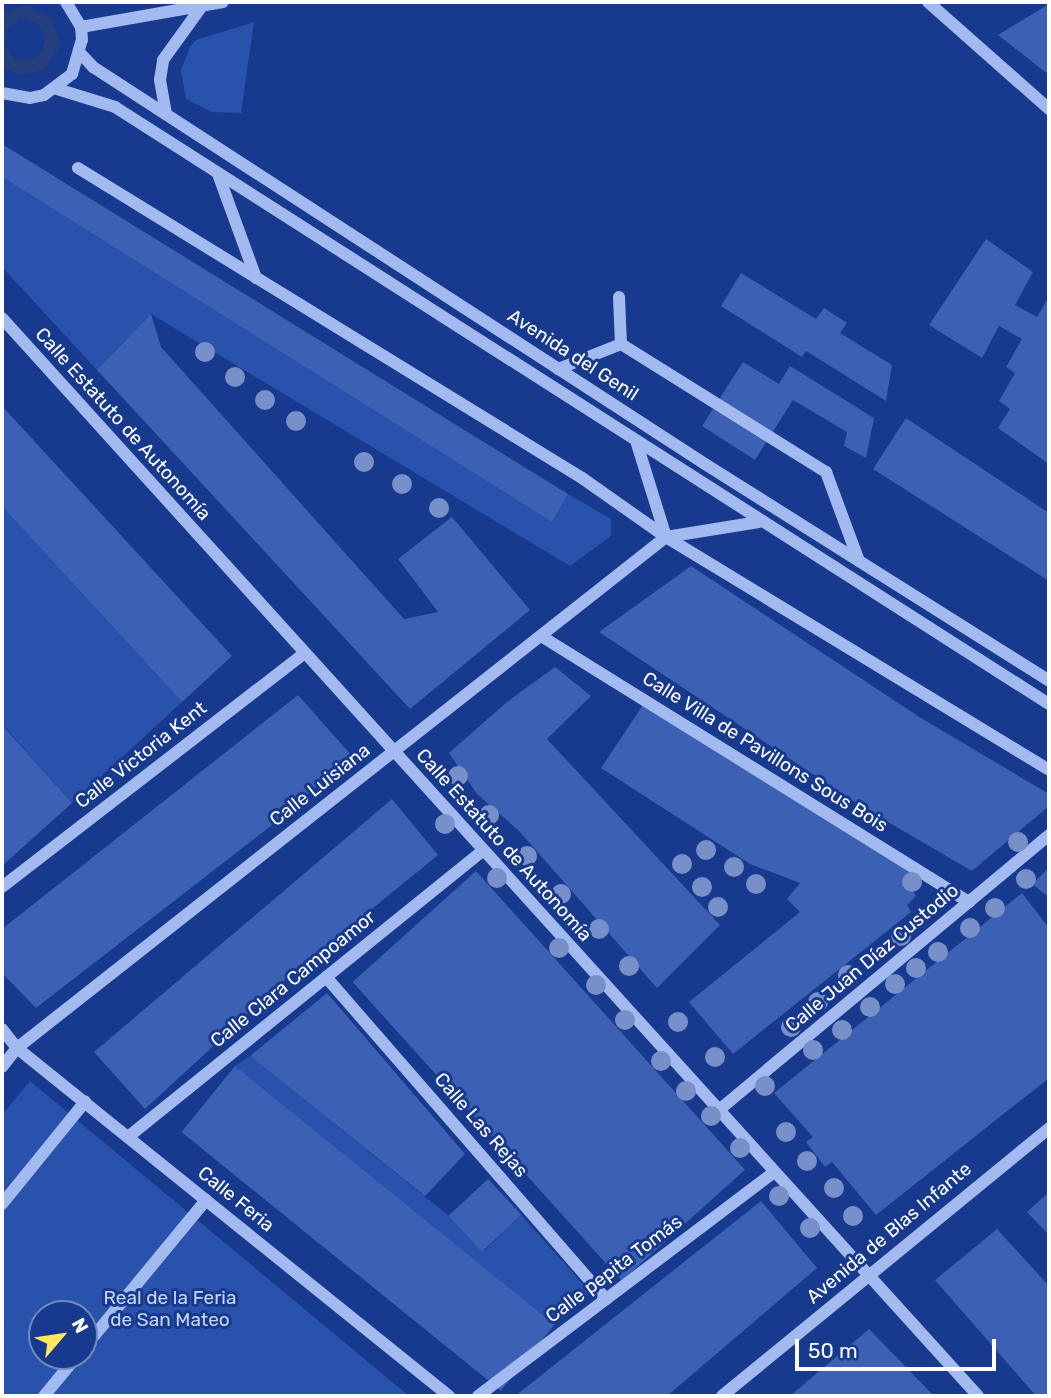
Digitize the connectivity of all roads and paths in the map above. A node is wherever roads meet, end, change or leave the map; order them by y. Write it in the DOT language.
graph roads {
  1 [pos="66,2"];
  2 [pos="223,2"];
  3 [pos="928,2"];
  4 [pos="202,6"];
  5 [pos="81,27"];
  6 [pos="81,54"];
  7 [pos="57,89"];
  8 [pos="2,94"];
  9 [pos="1049,109"];
  10 [pos="166,114"];
  11 [pos="78,168"];
  12 [pos="218,173"];
  13 [pos="256,278"];
  14 [pos="619,297"];
  15 [pos="2,318"];
  16 [pos="621,344"];
  17 [pos="558,369"];
  18 [pos="637,444"];
  19 [pos="759,522"];
  20 [pos="666,537"];
  21 [pos="860,562"];
  22 [pos="541,636"];
  23 [pos="304,654"];
  24 [pos="1049,681"];
  25 [pos="1049,704"];
  26 [pos="393,752"];
  27 [pos="1049,770"];
  28 [pos="1049,835"];
  29 [pos="483,850"];
  30 [pos="2,887"];
  31 [pos="969,902"];
  32 [pos="326,977"];
  33 [pos="2,1029"];
  34 [pos="18,1048"];
  35 [pos="2,1066"];
  36 [pos="85,1102"];
  37 [pos="719,1111"];
  38 [pos="1049,1128"];
  39 [pos="128,1137"];
  40 [pos="774,1172"];
  41 [pos="206,1200"];
  42 [pos="2,1204"];
  43 [pos="869,1276"];
  44 [pos="606,1299"];
  45 [pos="98,1331"];
  46 [pos="66,1370"];
  47 [pos="48,1392"];
  48 [pos="62,1396"];
  49 [pos="449,1396"];
  50 [pos="478,1396"];
  51 [pos="722,1396"];
  52 [pos="978,1396"];
  1 -- 5 [label="street"];
  2 -- 4 [label="street"];
  3 -- 9 [label="street"];
  4 -- 5 [label="street"];
  4 -- 10 [label="street"];
  5 -- 6 [label="street"];
  6 -- 7 [label="street"];
  6 -- 10 [label="street, Avenida del Genil"];
  7 -- 8 [label="street"];
  7 -- 12 [label="street, Avenida del Genil"];
  10 -- 17 [label="street, Avenida del Genil"];
  11 -- 13 [label="street"];
  12 -- 13 [label="street"];
  12 -- 18 [label="street, Avenida del Genil"];
  13 -- 20 [label="street"];
  14 -- 16 [label="street"];
  15 -- 23 [label="street, Calle Estatuto de Autonomía"];
  16 -- 17 [label="street"];
  16 -- 21 [label="street"];
  17 -- 21 [label="street, Avenida del Genil"];
  18 -- 19 [label="street, Avenida del Genil"];
  18 -- 20 [label="street"];
  19 -- 20 [label="street, Calle Luisiana"];
  19 -- 25 [label="street, Avenida del Genil"];
  20 -- 22 [label="street, Calle Luisiana"];
  20 -- 27 [label="street"];
  21 -- 24 [label="street, Avenida del Genil"];
  22 -- 26 [label="street, Calle Luisiana"];
  22 -- 31 [label="street, Calle Villa de Pavillons Sous Bois"];
  23 -- 26 [label="street, Calle Estatuto de Autonomía"];
  23 -- 30 [label="street, Calle Victoria Kent"];
  26 -- 29 [label="street, Calle Estatuto de Autonomía"];
  26 -- 34 [label="street, Calle Luisiana"];
  28 -- 31 [label="street, Calle Juan Díaz Custodio"];
  29 -- 32 [label="street, Calle Clara Campoamor"];
  29 -- 37 [label="street, Calle Estatuto de Autonomía"];
  31 -- 37 [label="street, Calle Juan Díaz Custodio"];
  32 -- 39 [label="street, Calle Clara Campoamor"];
  32 -- 44 [label="street, Calle Las Rejas"];
  33 -- 34 [label="street, Calle Feria"];
  34 -- 35 [label="street, Calle Luisiana"];
  34 -- 36 [label="street, Calle Feria"];
  36 -- 39 [label="street, Calle Feria"];
  36 -- 42 [label="street"];
  37 -- 40 [label="street, Calle Estatuto de Autonomía"];
  38 -- 43 [label="street, Avenida de Blas Infante"];
  39 -- 41 [label="street, Calle Feria"];
  40 -- 43 [label="street, Calle Estatuto de Autonomía"];
  40 -- 44 [label="street, Calle pepita Tomás"];
  41 -- 45 [label="street"];
  41 -- 49 [label="street, Calle Feria"];
  43 -- 51 [label="street, Avenida de Blas Infante"];
  43 -- 52 [label="street, Calle Estatuto de Autonomía"];
  44 -- 50 [label="street, Calle pepita Tomás"];
  46 -- 47 [label="street"];
  47 -- 48 [label="street"];
}
